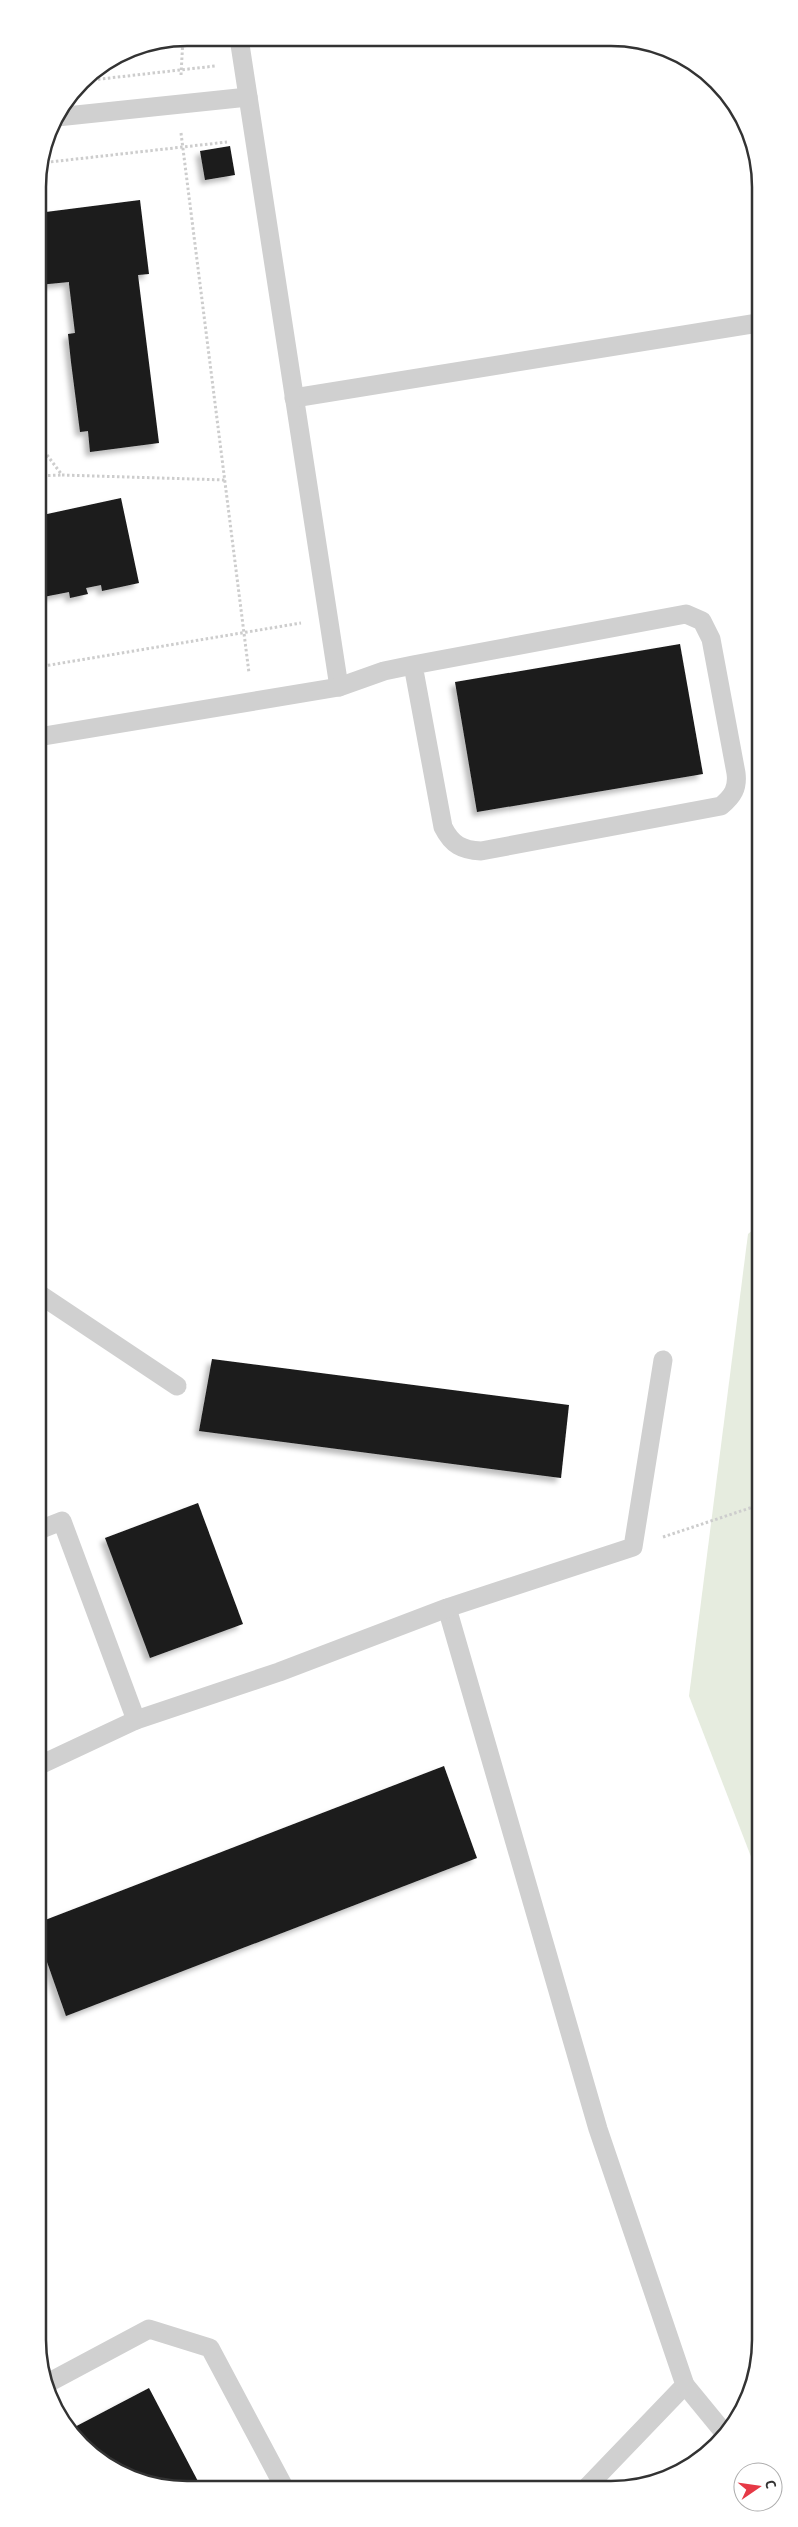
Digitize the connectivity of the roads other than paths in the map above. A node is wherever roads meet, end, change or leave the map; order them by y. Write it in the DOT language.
graph roads {
  1 [pos="240,46"];
  2 [pos="248,97"];
  3 [pos="66,116"];
  4 [pos="752,324"];
  5 [pos="294,398"];
  6 [pos="413,665"];
  7 [pos="339,687"];
  8 [pos="47,736"];
  9 [pos="46,1299"];
  10 [pos="663,1360"];
  11 [pos="177,1386"];
  12 [pos="46,1527"];
  13 [pos="447,1608"];
  14 [pos="136,1720"];
  15 [pos="46,1762"];
  16 [pos="53,2381"];
  17 [pos="685,2385"];
  18 [pos="721,2429"];
  19 [pos="281,2481"];
  20 [pos="593,2481"];
  1 -- 2 [label="lane"];
  2 -- 3 [label="lane"];
  2 -- 5 [label="lane"];
  4 -- 5 [label="lane"];
  5 -- 7 [label="lane"];
  6 -- 6 [label="lane"];
  6 -- 7 [label="lane"];
  7 -- 8 [label="lane"];
  9 -- 11 [label="lane"];
  10 -- 13 [label="lane"];
  12 -- 14 [label="lane"];
  13 -- 14 [label="lane"];
  13 -- 17 [label="lane"];
  14 -- 15 [label="lane"];
  16 -- 19 [label="lane"];
  17 -- 18 [label="lane"];
  17 -- 20 [label="lane"];
}
